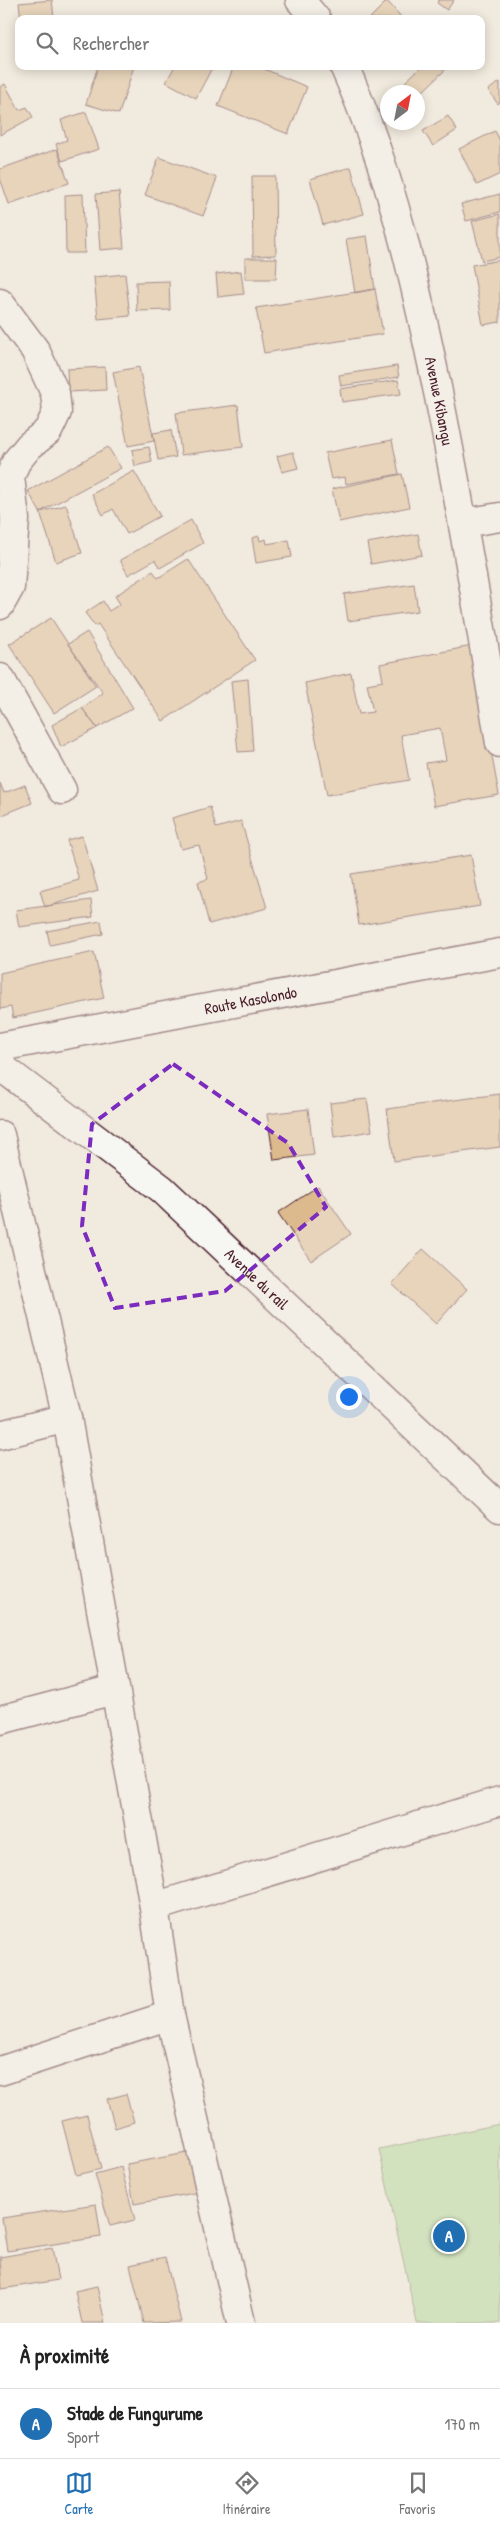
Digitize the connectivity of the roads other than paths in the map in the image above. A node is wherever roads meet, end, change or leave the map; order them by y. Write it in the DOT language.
graph roads {
  1 [pos="300,0"];
  2 [pos="313,15"];
  3 [pos="346,70"];
  4 [pos="0,303"];
  5 [pos="500,518"];
  6 [pos="464,523"];
  7 [pos="0,605"];
  8 [pos="0,678"];
  9 [pos="500,744"];
  10 [pos="62,790"];
  11 [pos="500,953"];
  12 [pos="0,1047"];
  13 [pos="0,1066"];
  14 [pos="0,1135"];
  15 [pos="67,1418"];
  16 [pos="0,1435"];
  17 [pos="500,1508"];
  18 [pos="114,1690"];
  19 [pos="0,1720"];
  20 [pos="500,1801"];
  21 [pos="154,1906"];
  22 [pos="170,2014"];
  23 [pos="0,2071"];
  24 [pos="241,2323"];
  1 -- 2 [label="street"];
  3 -- 6 [label="street, Avenue Kibangu"];
  4 -- 7 [label="street"];
  5 -- 6 [label="street"];
  6 -- 9 [label="street, Avenue Kibangu"];
  8 -- 10 [label="street"];
  11 -- 12 [label="street, Route Kasolondo"];
  13 -- 17 [label="street, Avenue du rail"];
  14 -- 15 [label="street"];
  15 -- 16 [label="street"];
  15 -- 18 [label="street"];
  18 -- 19 [label="street"];
  18 -- 21 [label="street"];
  20 -- 21 [label="street"];
  21 -- 22 [label="street"];
  22 -- 23 [label="street"];
  22 -- 24 [label="street"];
}
